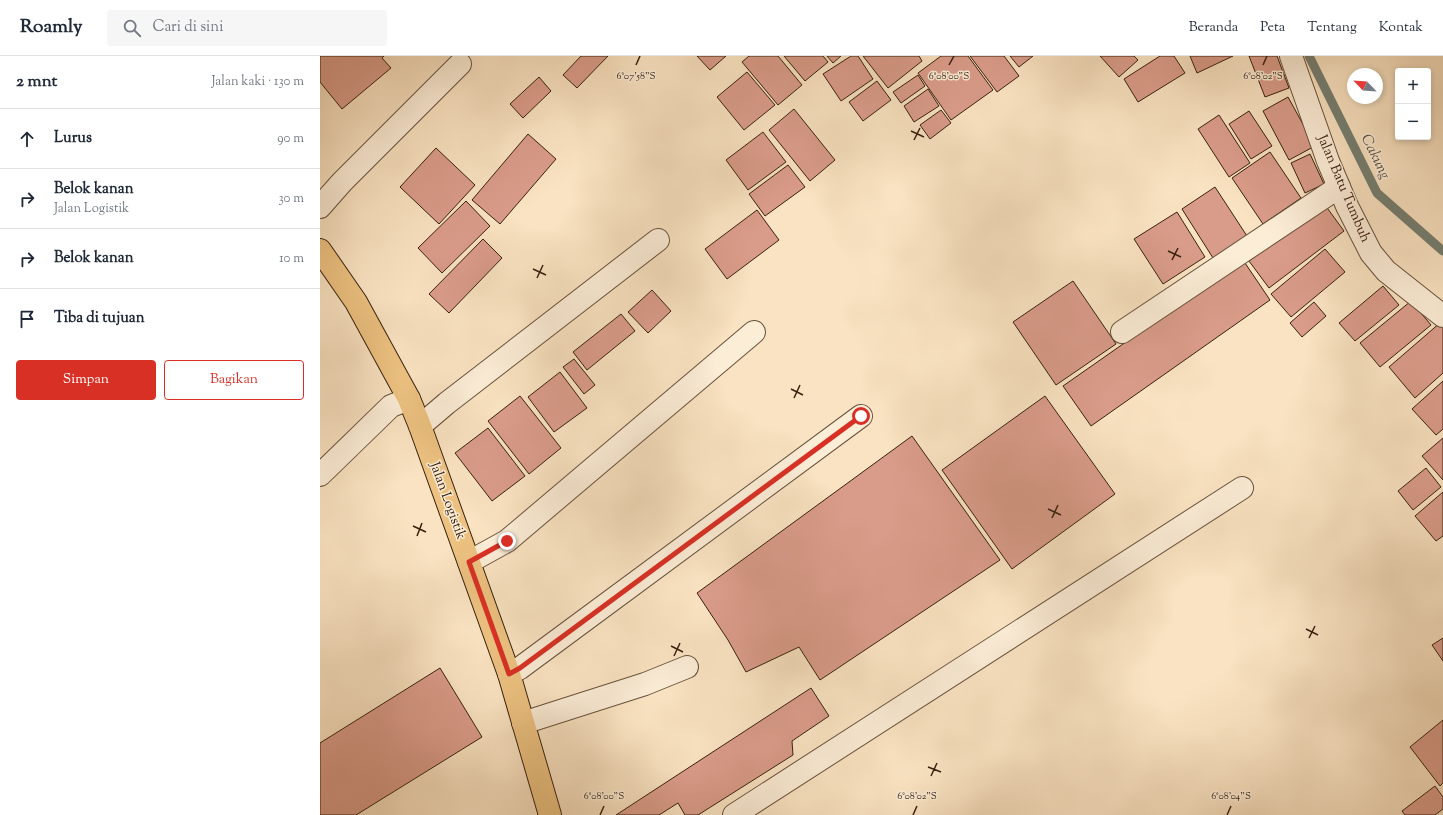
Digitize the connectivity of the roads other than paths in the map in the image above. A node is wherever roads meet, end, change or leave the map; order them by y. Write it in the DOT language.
graph roads {
  1 [pos="1291,56"];
  2 [pos="460,64"];
  3 [pos="1339,187"];
  4 [pos="320,207"];
  5 [pos="658,240"];
  6 [pos="320,250"];
  7 [pos="1443,316"];
  8 [pos="754,332"];
  9 [pos="1122,332"];
  10 [pos="409,399"];
  11 [pos="861,416"];
  12 [pos="420,426"];
  13 [pos="320,475"];
  14 [pos="1242,488"];
  15 [pos="469,562"];
  16 [pos="687,667"];
  17 [pos="509,674"];
  18 [pos="523,723"];
  19 [pos="550,815"];
  20 [pos="734,815"];
  1 -- 3 [label="street, Jalan Batu Tumbuh"];
  2 -- 4 [label="street"];
  3 -- 7 [label="street, Jalan Batu Tumbuh"];
  3 -- 9 [label="street"];
  5 -- 12 [label="street"];
  6 -- 10 [label="main road, Jalan Logistik"];
  8 -- 15 [label="street"];
  10 -- 12 [label="main road, Jalan Logistik"];
  10 -- 13 [label="street"];
  11 -- 17 [label="street"];
  12 -- 15 [label="main road, Jalan Logistik"];
  14 -- 20 [label="street"];
  15 -- 17 [label="main road, Jalan Logistik"];
  16 -- 18 [label="street"];
  17 -- 18 [label="main road, Jalan Logistik"];
  18 -- 19 [label="main road, Jalan Logistik"];
}
